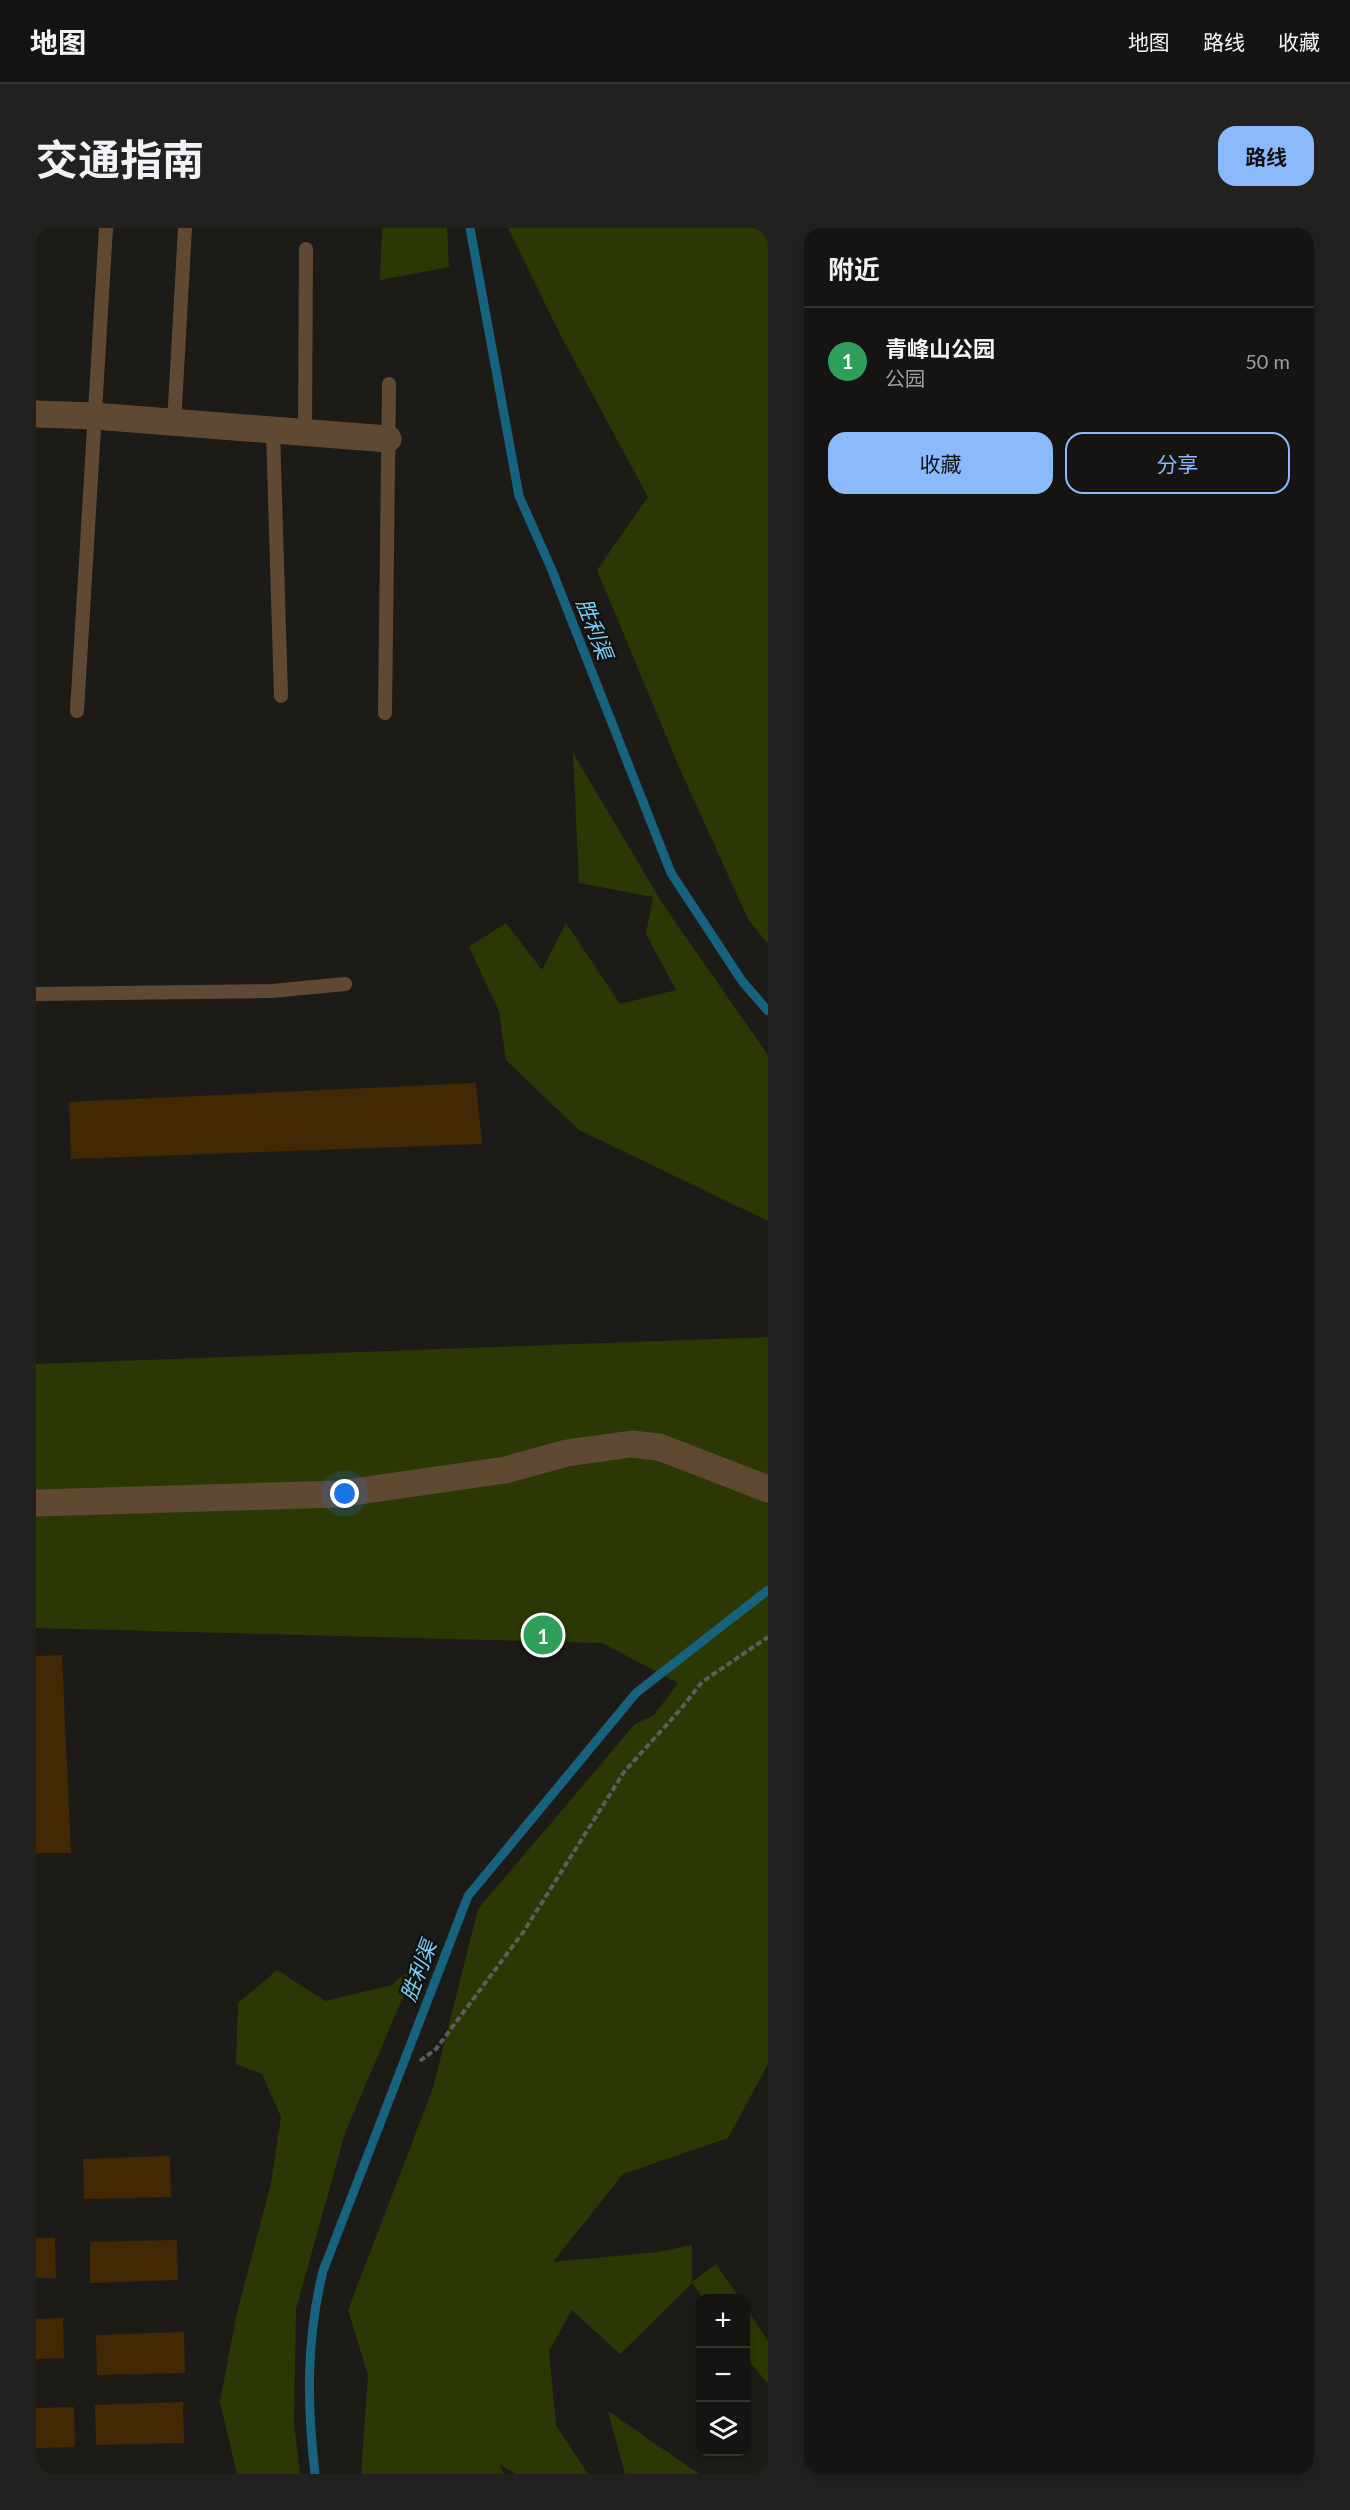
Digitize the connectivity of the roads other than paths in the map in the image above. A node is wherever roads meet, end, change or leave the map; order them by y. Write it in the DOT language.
graph roads {
  1 [pos="106,228"];
  2 [pos="184,228"];
  3 [pos="306,249"];
  4 [pos="389,384"];
  5 [pos="36,414"];
  6 [pos="94,416"];
  7 [pos="174,424"];
  8 [pos="273,431"];
  9 [pos="305,434"];
  10 [pos="388,439"];
  11 [pos="281,696"];
  12 [pos="76,711"];
  13 [pos="386,713"];
  14 [pos="345,984"];
  15 [pos="36,994"];
  16 [pos="768,1489"];
  17 [pos="36,1503"];
  1 -- 6 [label="lane"];
  2 -- 7 [label="lane"];
  3 -- 9 [label="lane"];
  4 -- 10 [label="lane"];
  5 -- 6 [label="street"];
  6 -- 7 [label="street"];
  6 -- 12 [label="lane"];
  7 -- 8 [label="street"];
  8 -- 9 [label="street"];
  8 -- 11 [label="lane"];
  9 -- 10 [label="street"];
  10 -- 13 [label="lane"];
  14 -- 15 [label="lane"];
  16 -- 17 [label="street"];
}
